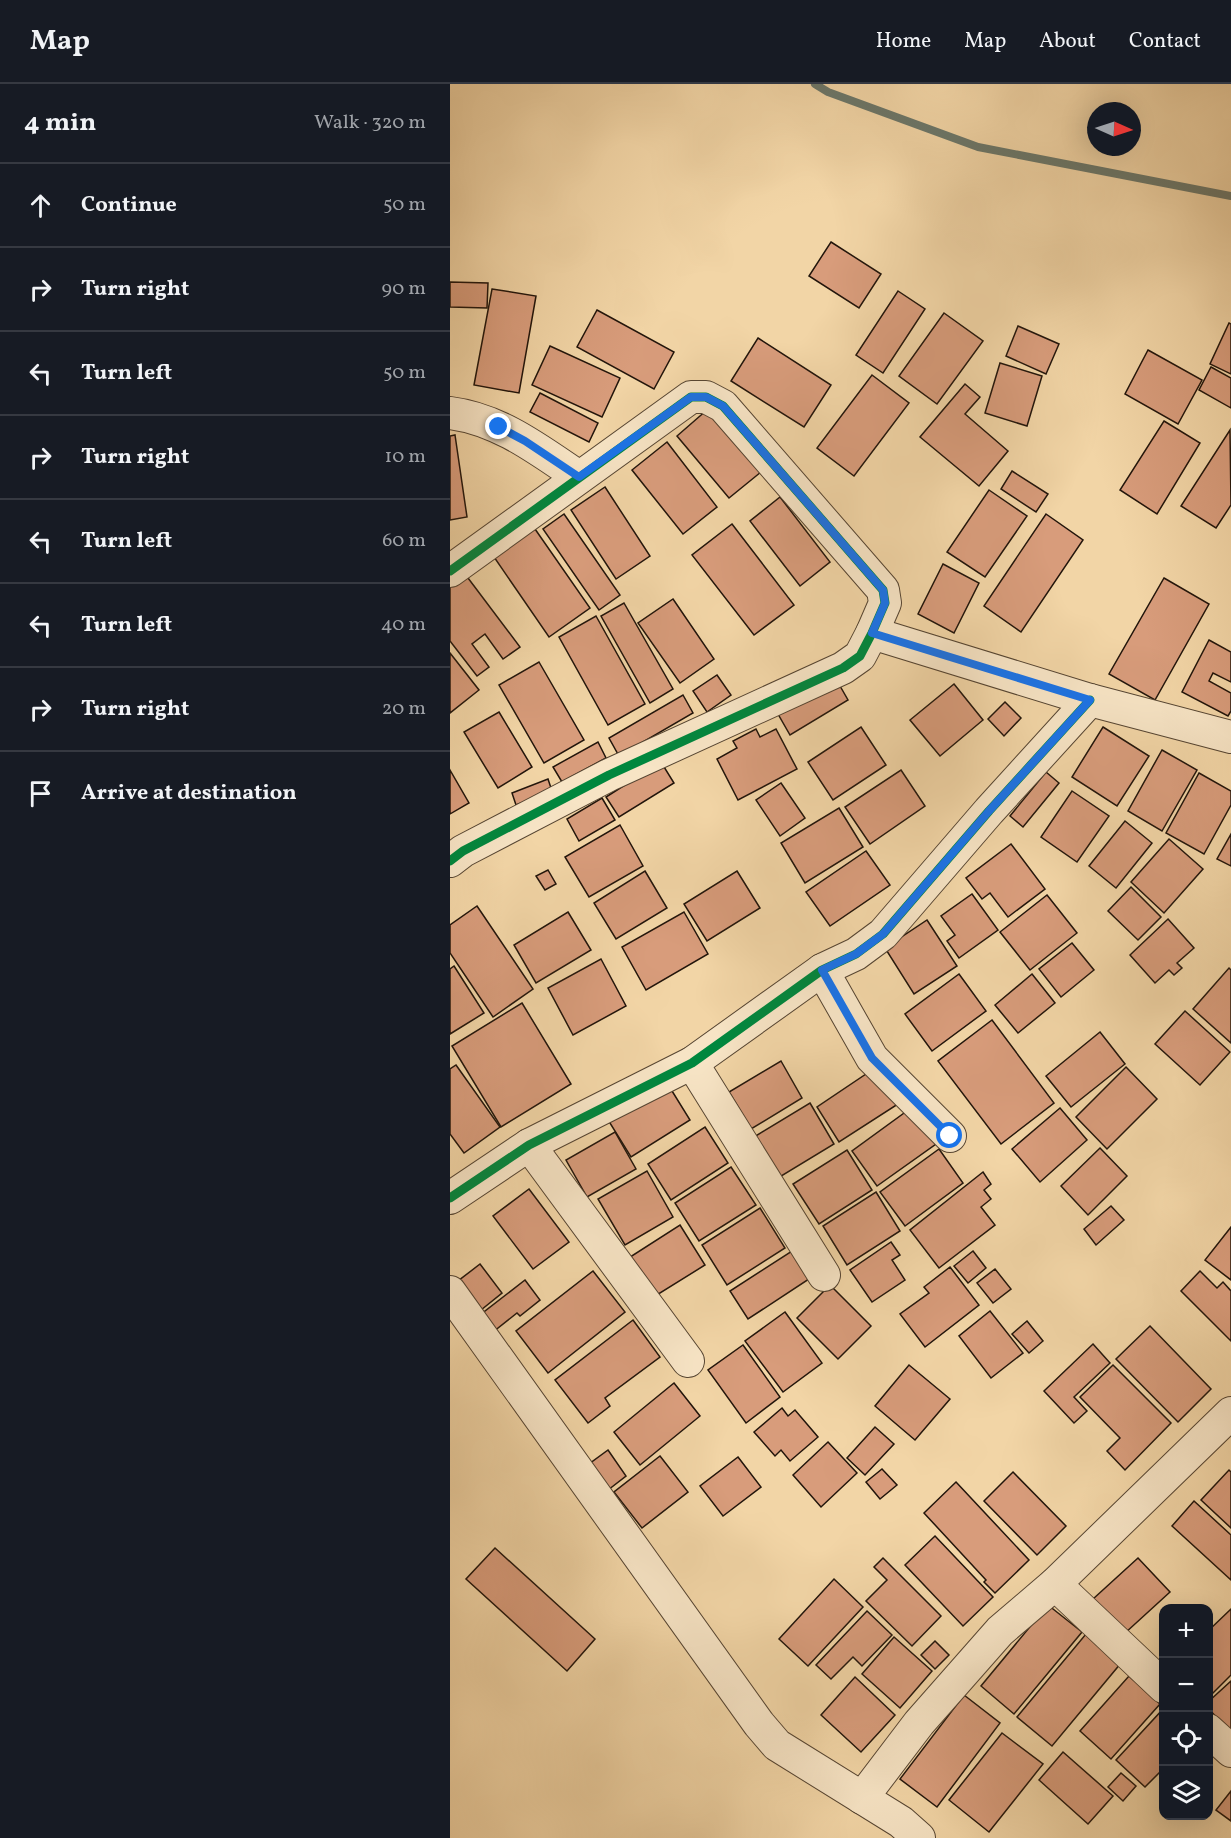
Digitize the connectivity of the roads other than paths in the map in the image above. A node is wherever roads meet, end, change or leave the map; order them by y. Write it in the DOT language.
graph roads {
  1 [pos="450,413"];
  2 [pos="579,477"];
  3 [pos="450,571"];
  4 [pos="872,633"];
  5 [pos="1090,700"];
  6 [pos="1231,737"];
  7 [pos="450,861"];
  8 [pos="822,970"];
  9 [pos="692,1063"];
  10 [pos="950,1136"];
  11 [pos="529,1146"];
  12 [pos="450,1198"];
  13 [pos="824,1275"];
  14 [pos="450,1292"];
  15 [pos="688,1361"];
  16 [pos="1231,1413"];
  17 [pos="1055,1584"];
  18 [pos="1159,1682"];
  19 [pos="1213,1734"];
  20 [pos="1231,1751"];
  21 [pos="862,1798"];
  22 [pos="920,1838"];
  1 -- 2 [label="street"];
  2 -- 3 [label="street"];
  2 -- 4 [label="street"];
  4 -- 5 [label="street"];
  4 -- 7 [label="street"];
  5 -- 6 [label="street"];
  5 -- 8 [label="street"];
  8 -- 9 [label="street"];
  8 -- 10 [label="street"];
  9 -- 11 [label="street"];
  9 -- 13 [label="street"];
  11 -- 12 [label="street"];
  11 -- 15 [label="street"];
  14 -- 21 [label="street"];
  16 -- 17 [label="street"];
  17 -- 18 [label="street"];
  17 -- 21 [label="street"];
  19 -- 20 [label="street"];
  21 -- 22 [label="street"];
}
